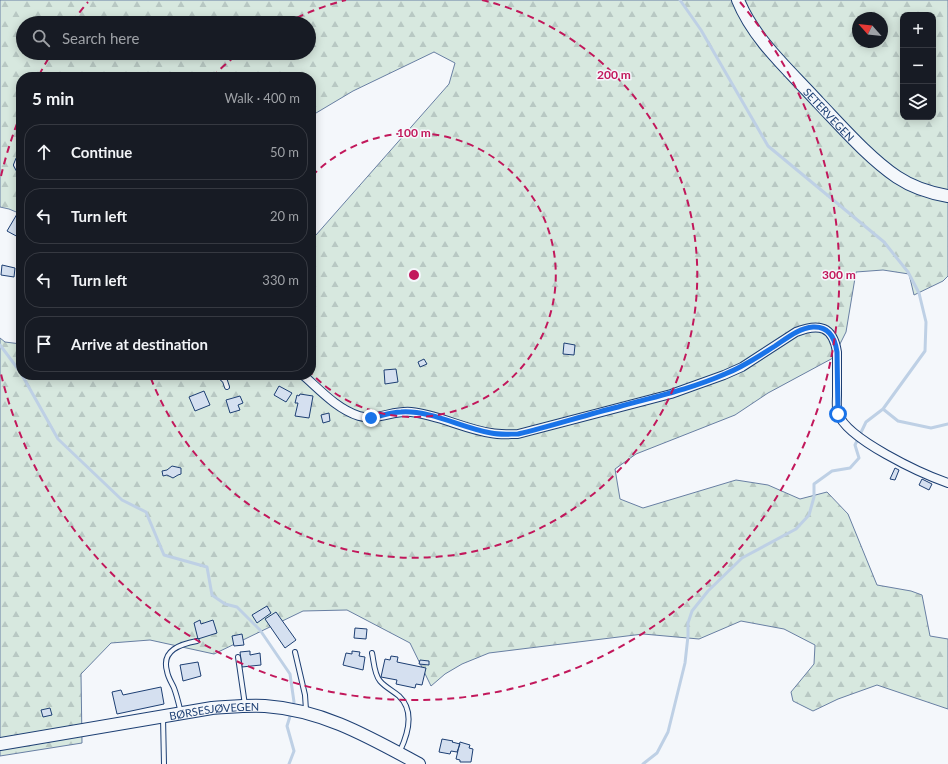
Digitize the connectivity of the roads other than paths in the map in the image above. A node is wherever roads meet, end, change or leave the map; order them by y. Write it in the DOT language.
graph roads {
  1 [pos="738,0"];
  2 [pos="948,196"];
  3 [pos="224,380"];
  4 [pos="309,380"];
  5 [pos="228,387"];
  6 [pos="948,483"];
  7 [pos="197,641"];
  8 [pos="295,652"];
  9 [pos="372,654"];
  10 [pos="238,657"];
  11 [pos="245,706"];
  12 [pos="296,711"];
  13 [pos="181,713"];
  14 [pos="163,716"];
  15 [pos="0,744"];
  16 [pos="400,754"];
  17 [pos="164,764"];
  18 [pos="419,764"];
  1 -- 2 [label="main road, SETERVEGEN"];
  3 -- 5 [label="lane"];
  4 -- 6 [label="street"];
  7 -- 13 [label="lane"];
  8 -- 12 [label="lane"];
  9 -- 16 [label="lane"];
  10 -- 11 [label="lane"];
  11 -- 12 [label="main road, BØRSESJØVEGEN"];
  11 -- 13 [label="main road, BØRSESJØVEGEN"];
  12 -- 16 [label="main road, BØRSESJØVEGEN"];
  13 -- 14 [label="main road, BØRSESJØVEGEN"];
  14 -- 15 [label="main road, BØRSESJØVEGEN"];
  14 -- 17 [label="lane"];
  16 -- 18 [label="main road, BØRSESJØVEGEN"];
}
